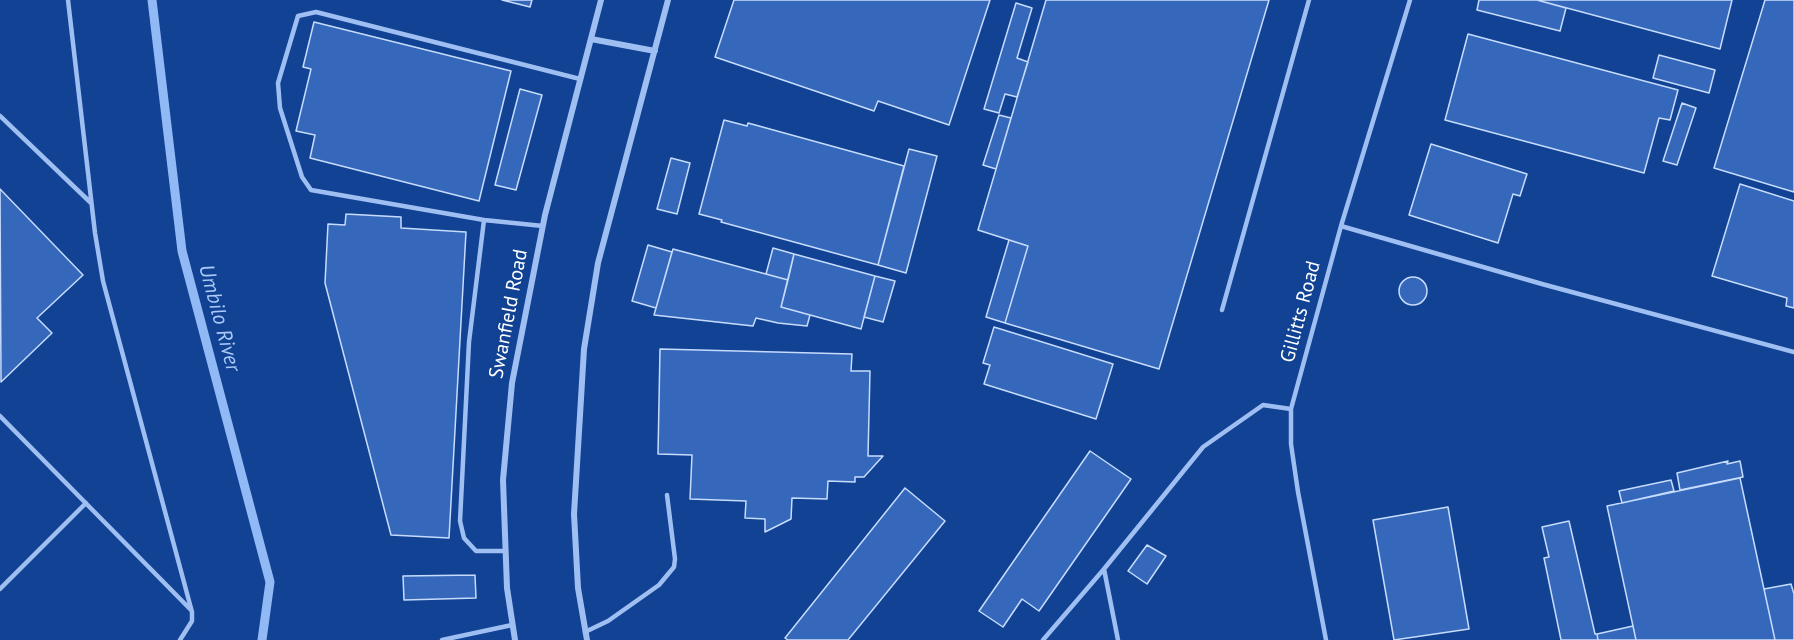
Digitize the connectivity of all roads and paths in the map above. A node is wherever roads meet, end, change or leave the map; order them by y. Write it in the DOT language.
graph roads {
  1 [pos="68,0"];
  2 [pos="601,0"];
  3 [pos="668,0"];
  4 [pos="1309,0"];
  5 [pos="1410,0"];
  6 [pos="591,39"];
  7 [pos="655,51"];
  8 [pos="580,79"];
  9 [pos="0,116"];
  10 [pos="92,202"];
  11 [pos="484,220"];
  12 [pos="543,226"];
  13 [pos="1341,226"];
  14 [pos="1222,310"];
  15 [pos="1794,351"];
  16 [pos="1291,409"];
  17 [pos="0,416"];
  18 [pos="668,495"];
  19 [pos="86,503"];
  20 [pos="505,551"];
  21 [pos="1104,568"];
  22 [pos="0,589"];
  23 [pos="192,612"];
  24 [pos="512,625"];
  25 [pos="585,632"];
  26 [pos="180,640"];
  27 [pos="442,640"];
  28 [pos="515,640"];
  29 [pos="586,640"];
  30 [pos="1043,640"];
  31 [pos="1118,640"];
  32 [pos="1326,640"];
  1 -- 10 [label="lane"];
  2 -- 6 [label="street, Swanfield Road"];
  3 -- 7 [label="street"];
  4 -- 14 [label="lane"];
  5 -- 13 [label="lane, Gillitts Road"];
  6 -- 7 [label="street"];
  6 -- 8 [label="street, Swanfield Road"];
  7 -- 25 [label="street"];
  8 -- 11 [label="lane"];
  8 -- 12 [label="street, Swanfield Road"];
  9 -- 10 [label="lane"];
  10 -- 23 [label="lane"];
  11 -- 12 [label="lane"];
  11 -- 20 [label="lane"];
  12 -- 20 [label="street, Swanfield Road"];
  13 -- 15 [label="lane"];
  13 -- 16 [label="lane, Gillitts Road"];
  16 -- 21 [label="lane"];
  16 -- 32 [label="lane, Gillitts Road"];
  17 -- 19 [label="lane"];
  18 -- 25 [label="lane"];
  19 -- 22 [label="lane"];
  19 -- 23 [label="lane"];
  20 -- 24 [label="street, Swanfield Road"];
  21 -- 30 [label="lane"];
  21 -- 31 [label="lane"];
  23 -- 26 [label="lane"];
  24 -- 27 [label="lane"];
  24 -- 28 [label="street, Swanfield Road"];
  25 -- 29 [label="street"];
}
